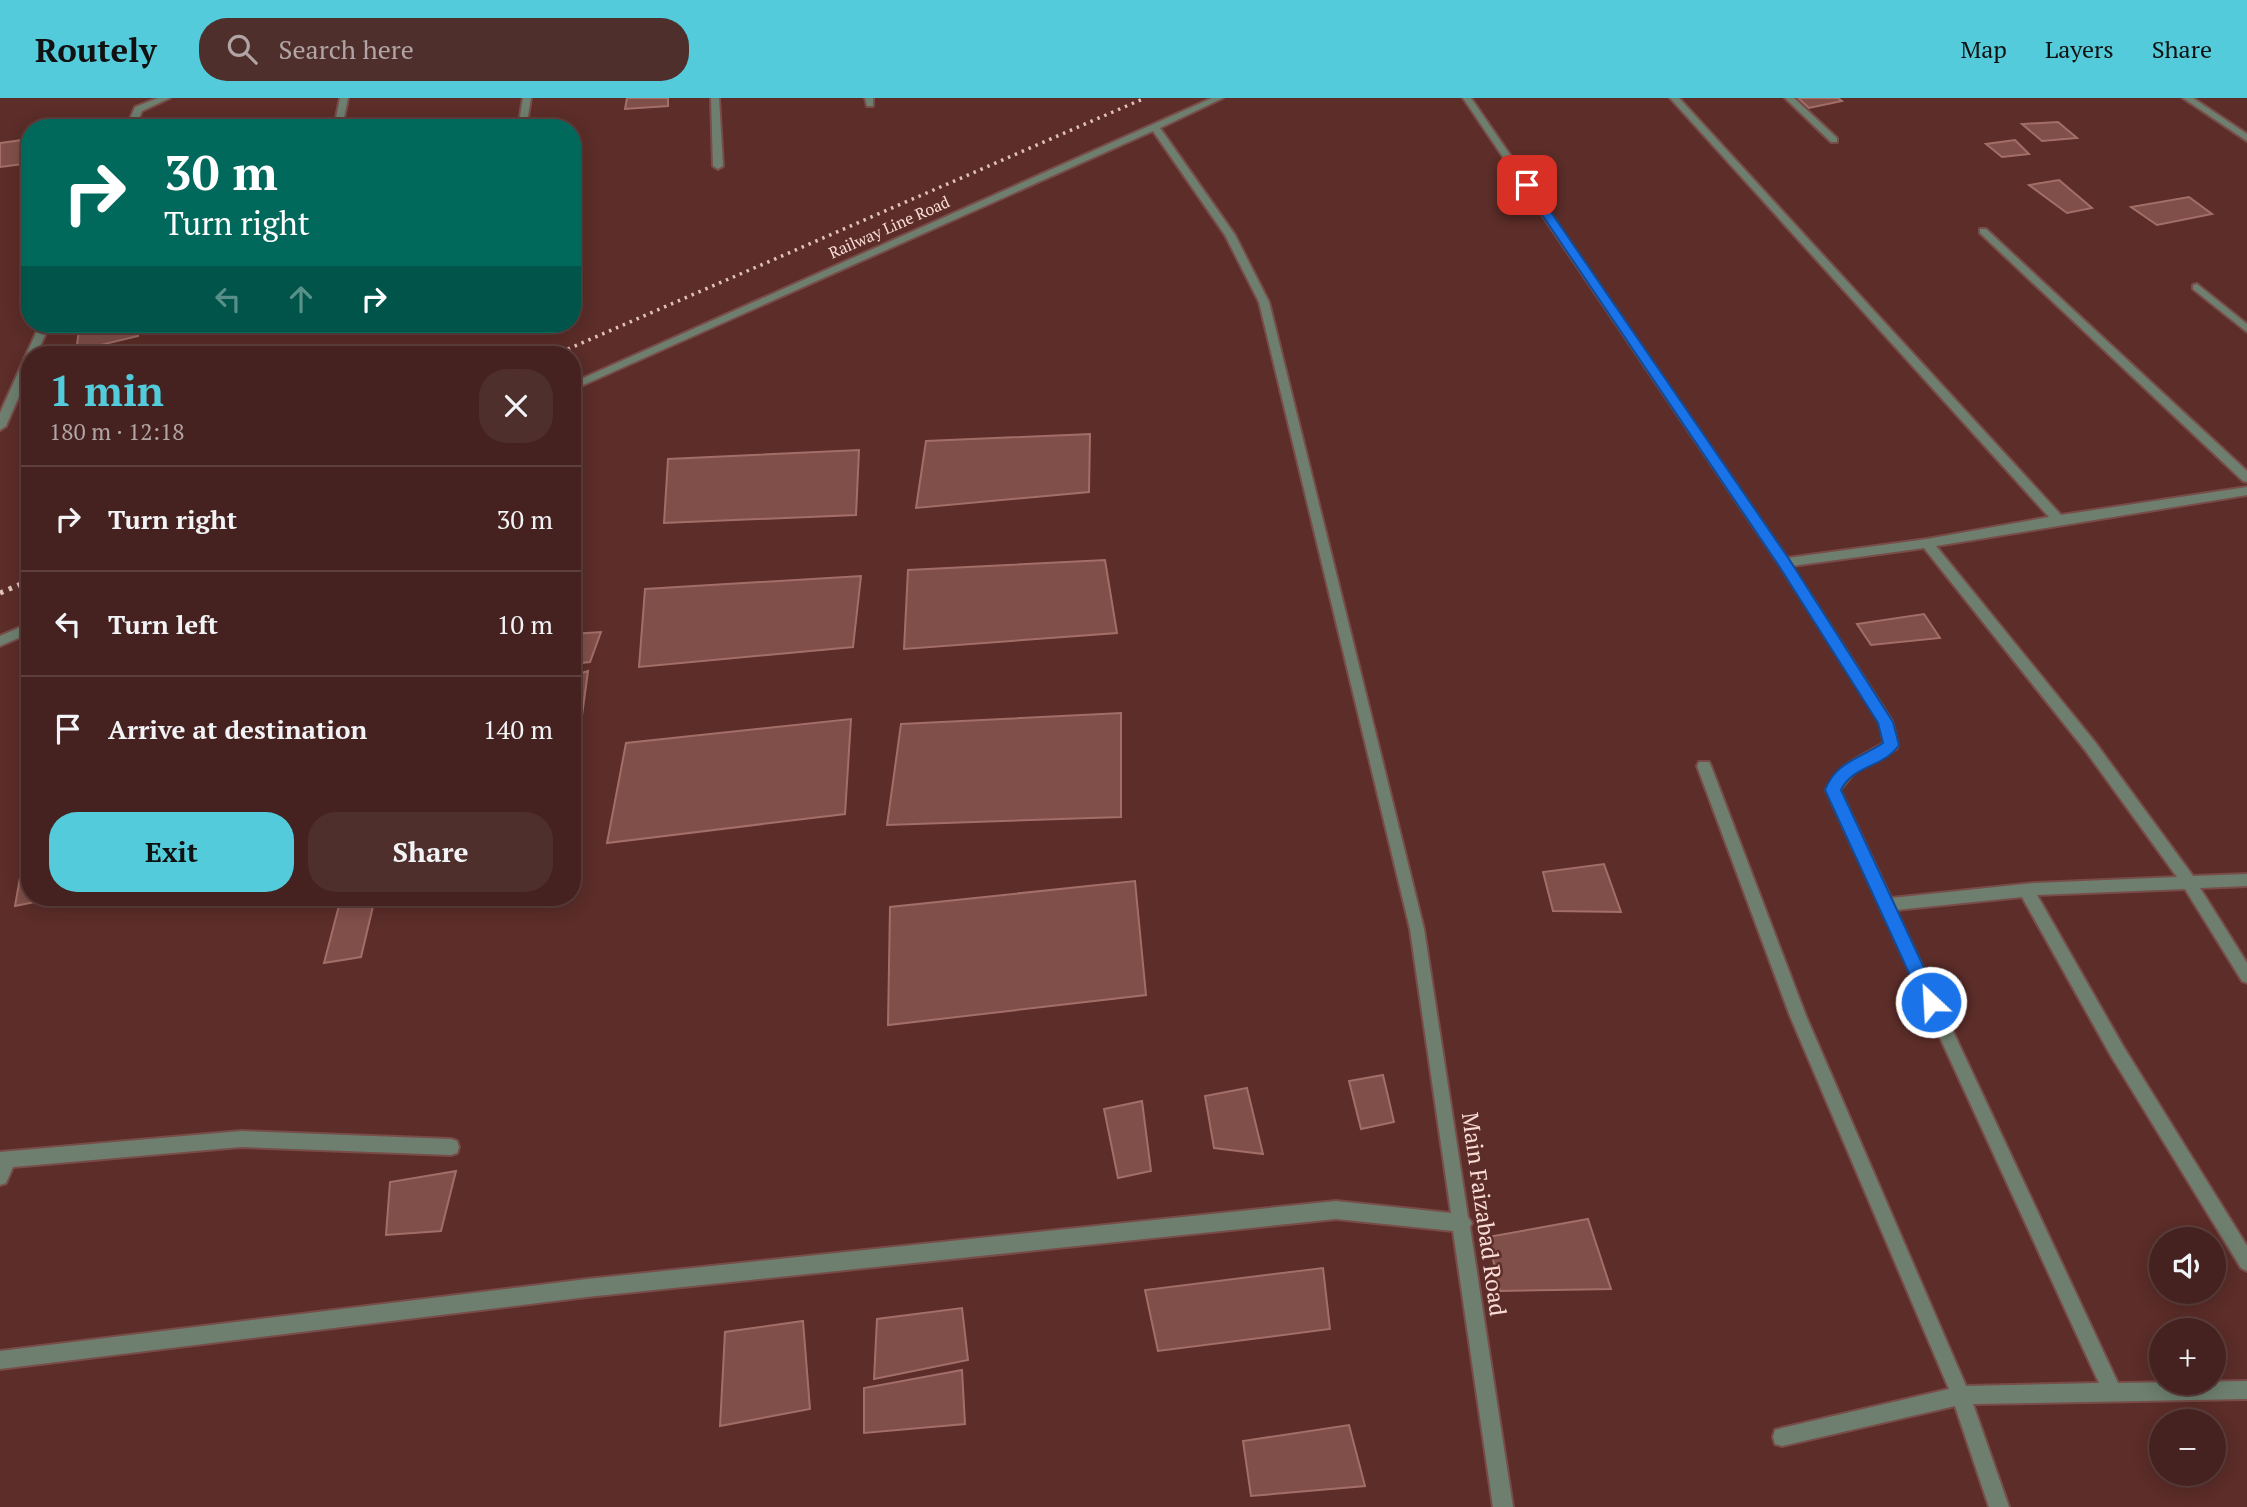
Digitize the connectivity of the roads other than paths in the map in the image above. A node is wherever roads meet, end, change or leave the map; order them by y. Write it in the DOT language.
graph roads {
  1 [pos="179,98"];
  2 [pos="344,98"];
  3 [pos="527,98"];
  4 [pos="715,98"];
  5 [pos="1219,98"];
  6 [pos="1467,98"];
  7 [pos="1674,98"];
  8 [pos="1789,98"];
  9 [pos="2187,98"];
  10 [pos="166,99"];
  11 [pos="134,119"];
  12 [pos="340,119"];
  13 [pos="524,119"];
  14 [pos="1156,128"];
  15 [pos="2247,138"];
  16 [pos="1834,140"];
  17 [pos="718,166"];
  18 [pos="1983,230"];
  19 [pos="2197,288"];
  20 [pos="2247,329"];
  21 [pos="21,378"];
  22 [pos="581,383"];
  23 [pos="0,426"];
  24 [pos="2247,478"];
  25 [pos="2247,491"];
  26 [pos="2058,520"];
  27 [pos="1927,544"];
  28 [pos="1784,563"];
  29 [pos="21,632"];
  30 [pos="0,641"];
  31 [pos="1704,766"];
  32 [pos="2247,880"];
  33 [pos="2188,881"];
  34 [pos="2026,890"];
  35 [pos="1886,905"];
  36 [pos="2247,976"];
  37 [pos="451,1147"];
  38 [pos="4,1160"];
  39 [pos="0,1177"];
  40 [pos="1463,1223"];
  41 [pos="2247,1262"];
  42 [pos="0,1360"];
  43 [pos="2247,1390"];
  44 [pos="2113,1393"];
  45 [pos="1961,1395"];
  46 [pos="1782,1437"];
  47 [pos="1503,1507"];
  48 [pos="1999,1507"];
  1 -- 10 [label="street"];
  2 -- 12 [label="street"];
  3 -- 13 [label="street"];
  4 -- 17 [label="street"];
  5 -- 14 [label="street, Railway Line Road"];
  6 -- 28 [label="street"];
  7 -- 26 [label="street"];
  8 -- 16 [label="street"];
  9 -- 15 [label="street"];
  10 -- 11 [label="street"];
  14 -- 22 [label="street, Railway Line Road"];
  14 -- 40 [label="street, Main Faizabad Road"];
  18 -- 24 [label="street"];
  19 -- 20 [label="street"];
  21 -- 23 [label="street"];
  25 -- 26 [label="street"];
  26 -- 27 [label="street"];
  27 -- 28 [label="street"];
  27 -- 33 [label="street"];
  28 -- 35 [label="street"];
  29 -- 30 [label="street"];
  31 -- 45 [label="street"];
  32 -- 33 [label="street"];
  33 -- 34 [label="street"];
  33 -- 36 [label="street"];
  34 -- 35 [label="street"];
  34 -- 41 [label="street"];
  35 -- 44 [label="street"];
  37 -- 38 [label="street"];
  38 -- 39 [label="street"];
  40 -- 42 [label="street"];
  40 -- 47 [label="street, Main Faizabad Road"];
  43 -- 44 [label="street"];
  44 -- 45 [label="street"];
  45 -- 46 [label="street"];
  45 -- 48 [label="street"];
}
